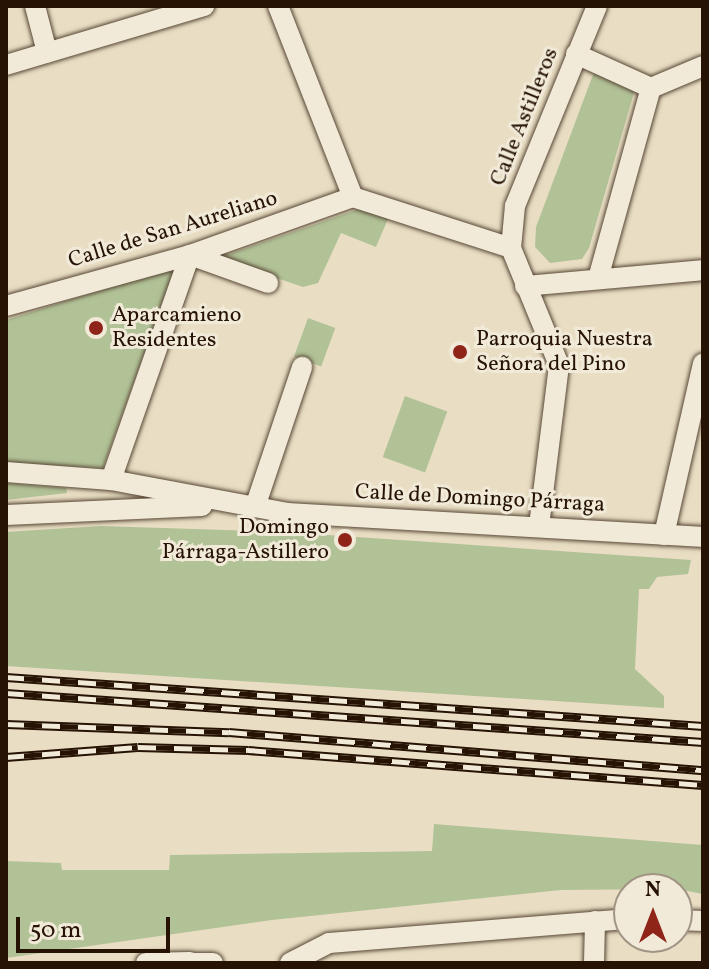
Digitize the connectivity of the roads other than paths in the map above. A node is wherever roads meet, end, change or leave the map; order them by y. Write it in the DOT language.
graph roads {
  1 [pos="35,6"];
  2 [pos="204,6"];
  3 [pos="278,6"];
  4 [pos="597,6"];
  5 [pos="47,52"];
  6 [pos="576,54"];
  7 [pos="6,65"];
  8 [pos="703,66"];
  9 [pos="651,88"];
  10 [pos="353,197"];
  11 [pos="511,248"];
  12 [pos="190,255"];
  13 [pos="703,270"];
  14 [pos="599,275"];
  15 [pos="268,283"];
  16 [pos="525,286"];
  17 [pos="6,306"];
  18 [pos="703,363"];
  19 [pos="302,367"];
  20 [pos="6,472"];
  21 [pos="111,480"];
  22 [pos="255,507"];
  23 [pos="6,515"];
  24 [pos="539,526"];
  25 [pos="664,535"];
  26 [pos="703,537"];
  27 [pos="613,920"];
  28 [pos="595,921"];
  29 [pos="146,963"];
  30 [pos="189,963"];
  31 [pos="213,963"];
  32 [pos="290,963"];
  33 [pos="594,963"];
  1 -- 5 [label="street"];
  2 -- 5 [label="street"];
  3 -- 10 [label="street"];
  4 -- 6 [label="street, Calle Astilleros"];
  5 -- 7 [label="street"];
  6 -- 9 [label="street"];
  6 -- 11 [label="street, Calle Astilleros"];
  8 -- 9 [label="street"];
  9 -- 14 [label="street"];
  10 -- 11 [label="street"];
  10 -- 12 [label="street, Calle de San Aureliano"];
  11 -- 16 [label="street, Calle Astilleros"];
  12 -- 15 [label="street"];
  12 -- 17 [label="street, Calle de San Aureliano"];
  12 -- 21 [label="street"];
  13 -- 14 [label="street"];
  14 -- 16 [label="street"];
  16 -- 24 [label="street, Calle Astilleros"];
  18 -- 25 [label="street"];
  19 -- 22 [label="street"];
  20 -- 21 [label="street, Calle de Domingo Párraga"];
  21 -- 22 [label="street, Calle de Domingo Párraga"];
  22 -- 23 [label="street, Calle de Domingo Párraga"];
  22 -- 24 [label="street, Calle de Domingo Párraga"];
  24 -- 25 [label="street, Calle de Domingo Párraga"];
  25 -- 26 [label="street, Calle de Domingo Párraga"];
  27 -- 28 [label="street"];
  28 -- 32 [label="street"];
  28 -- 33 [label="street"];
  29 -- 30 [label="street"];
  30 -- 31 [label="street"];
}
